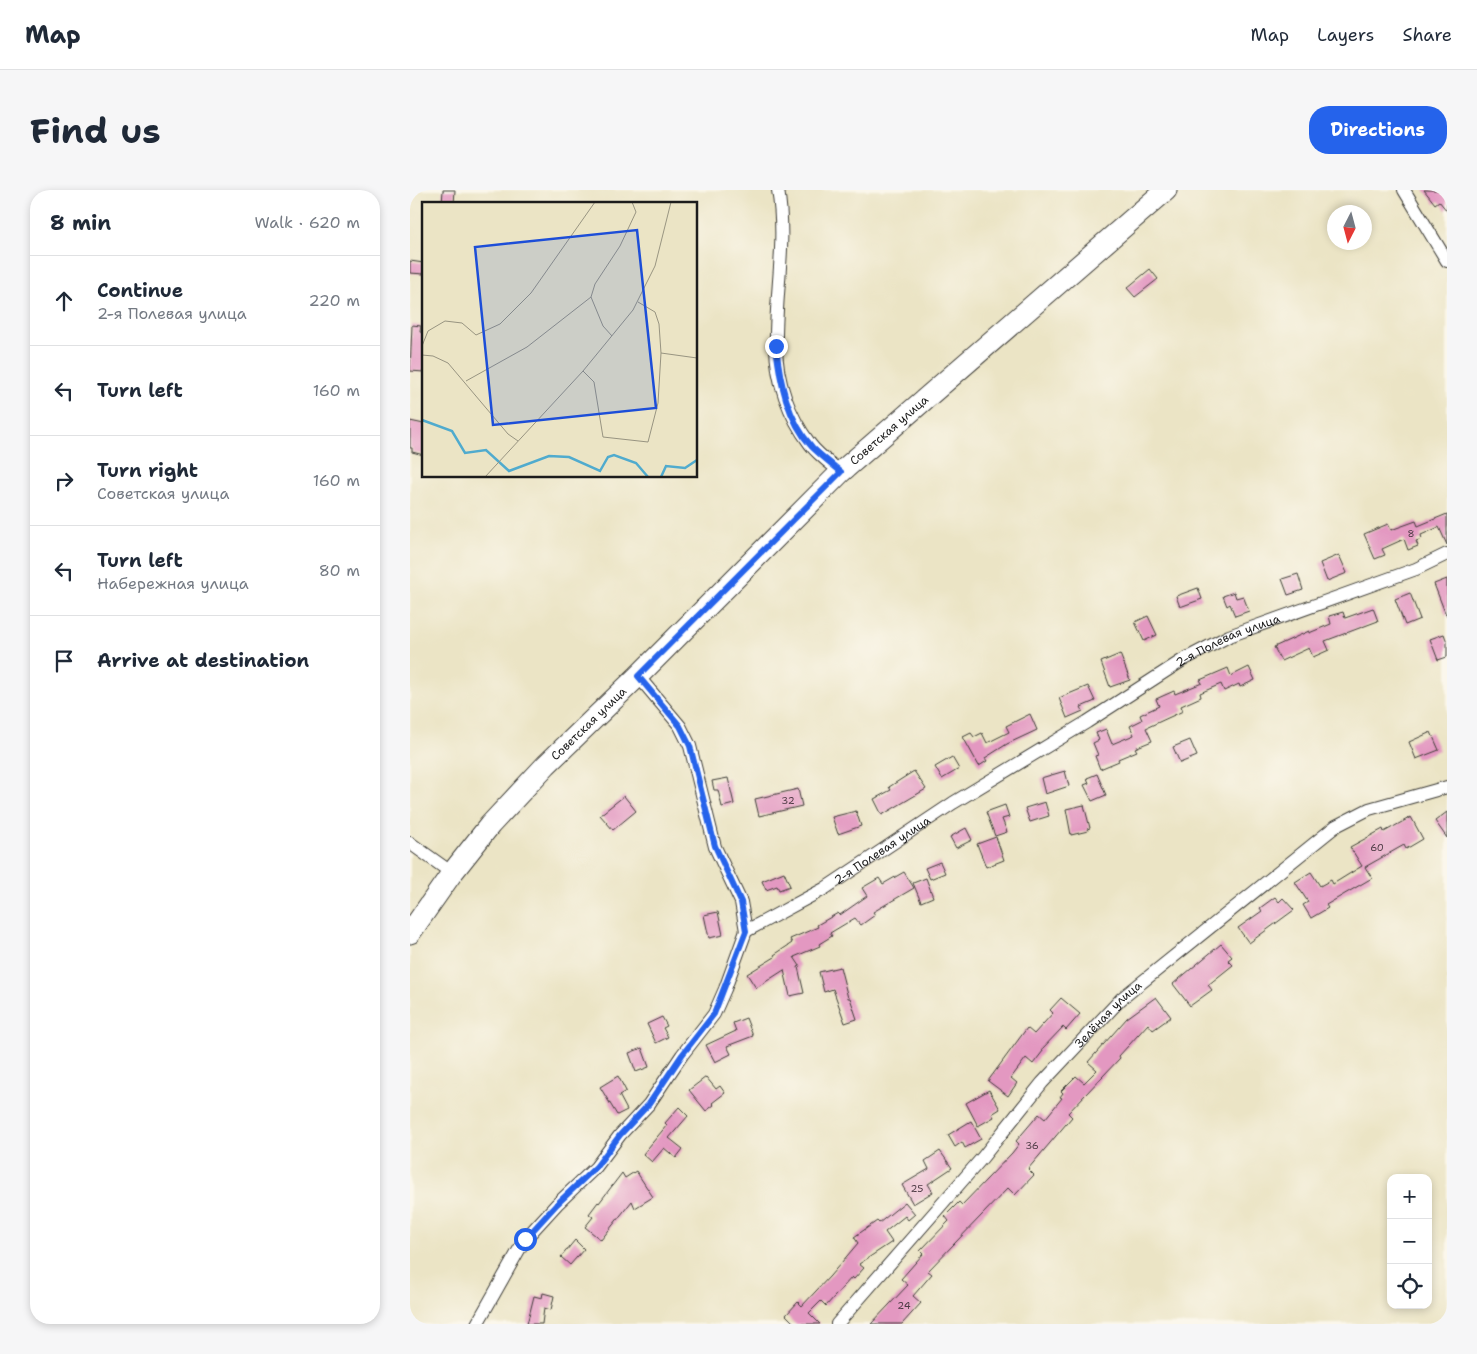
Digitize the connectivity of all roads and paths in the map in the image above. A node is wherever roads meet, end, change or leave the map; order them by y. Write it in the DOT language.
graph roads {
  1 [pos="778,190"];
  2 [pos="1166,190"];
  3 [pos="1404,190"];
  4 [pos="1447,260"];
  5 [pos="841,472"];
  6 [pos="1447,554"];
  7 [pos="638,676"];
  8 [pos="1447,787"];
  9 [pos="410,843"];
  10 [pos="452,872"];
  11 [pos="746,931"];
  12 [pos="410,932"];
  13 [pos="477,1324"];
  14 [pos="837,1324"];
  1 -- 5 [label="street"];
  2 -- 5 [label="main road, Советская улица"];
  3 -- 4 [label="street"];
  5 -- 7 [label="main road, Советская улица"];
  6 -- 11 [label="street, 2-я Полевая улица"];
  7 -- 10 [label="main road, Советская улица"];
  7 -- 11 [label="street"];
  8 -- 14 [label="street, Зелёная улица"];
  9 -- 10 [label="street"];
  10 -- 12 [label="main road, Советская улица"];
  11 -- 13 [label="street"];
}
